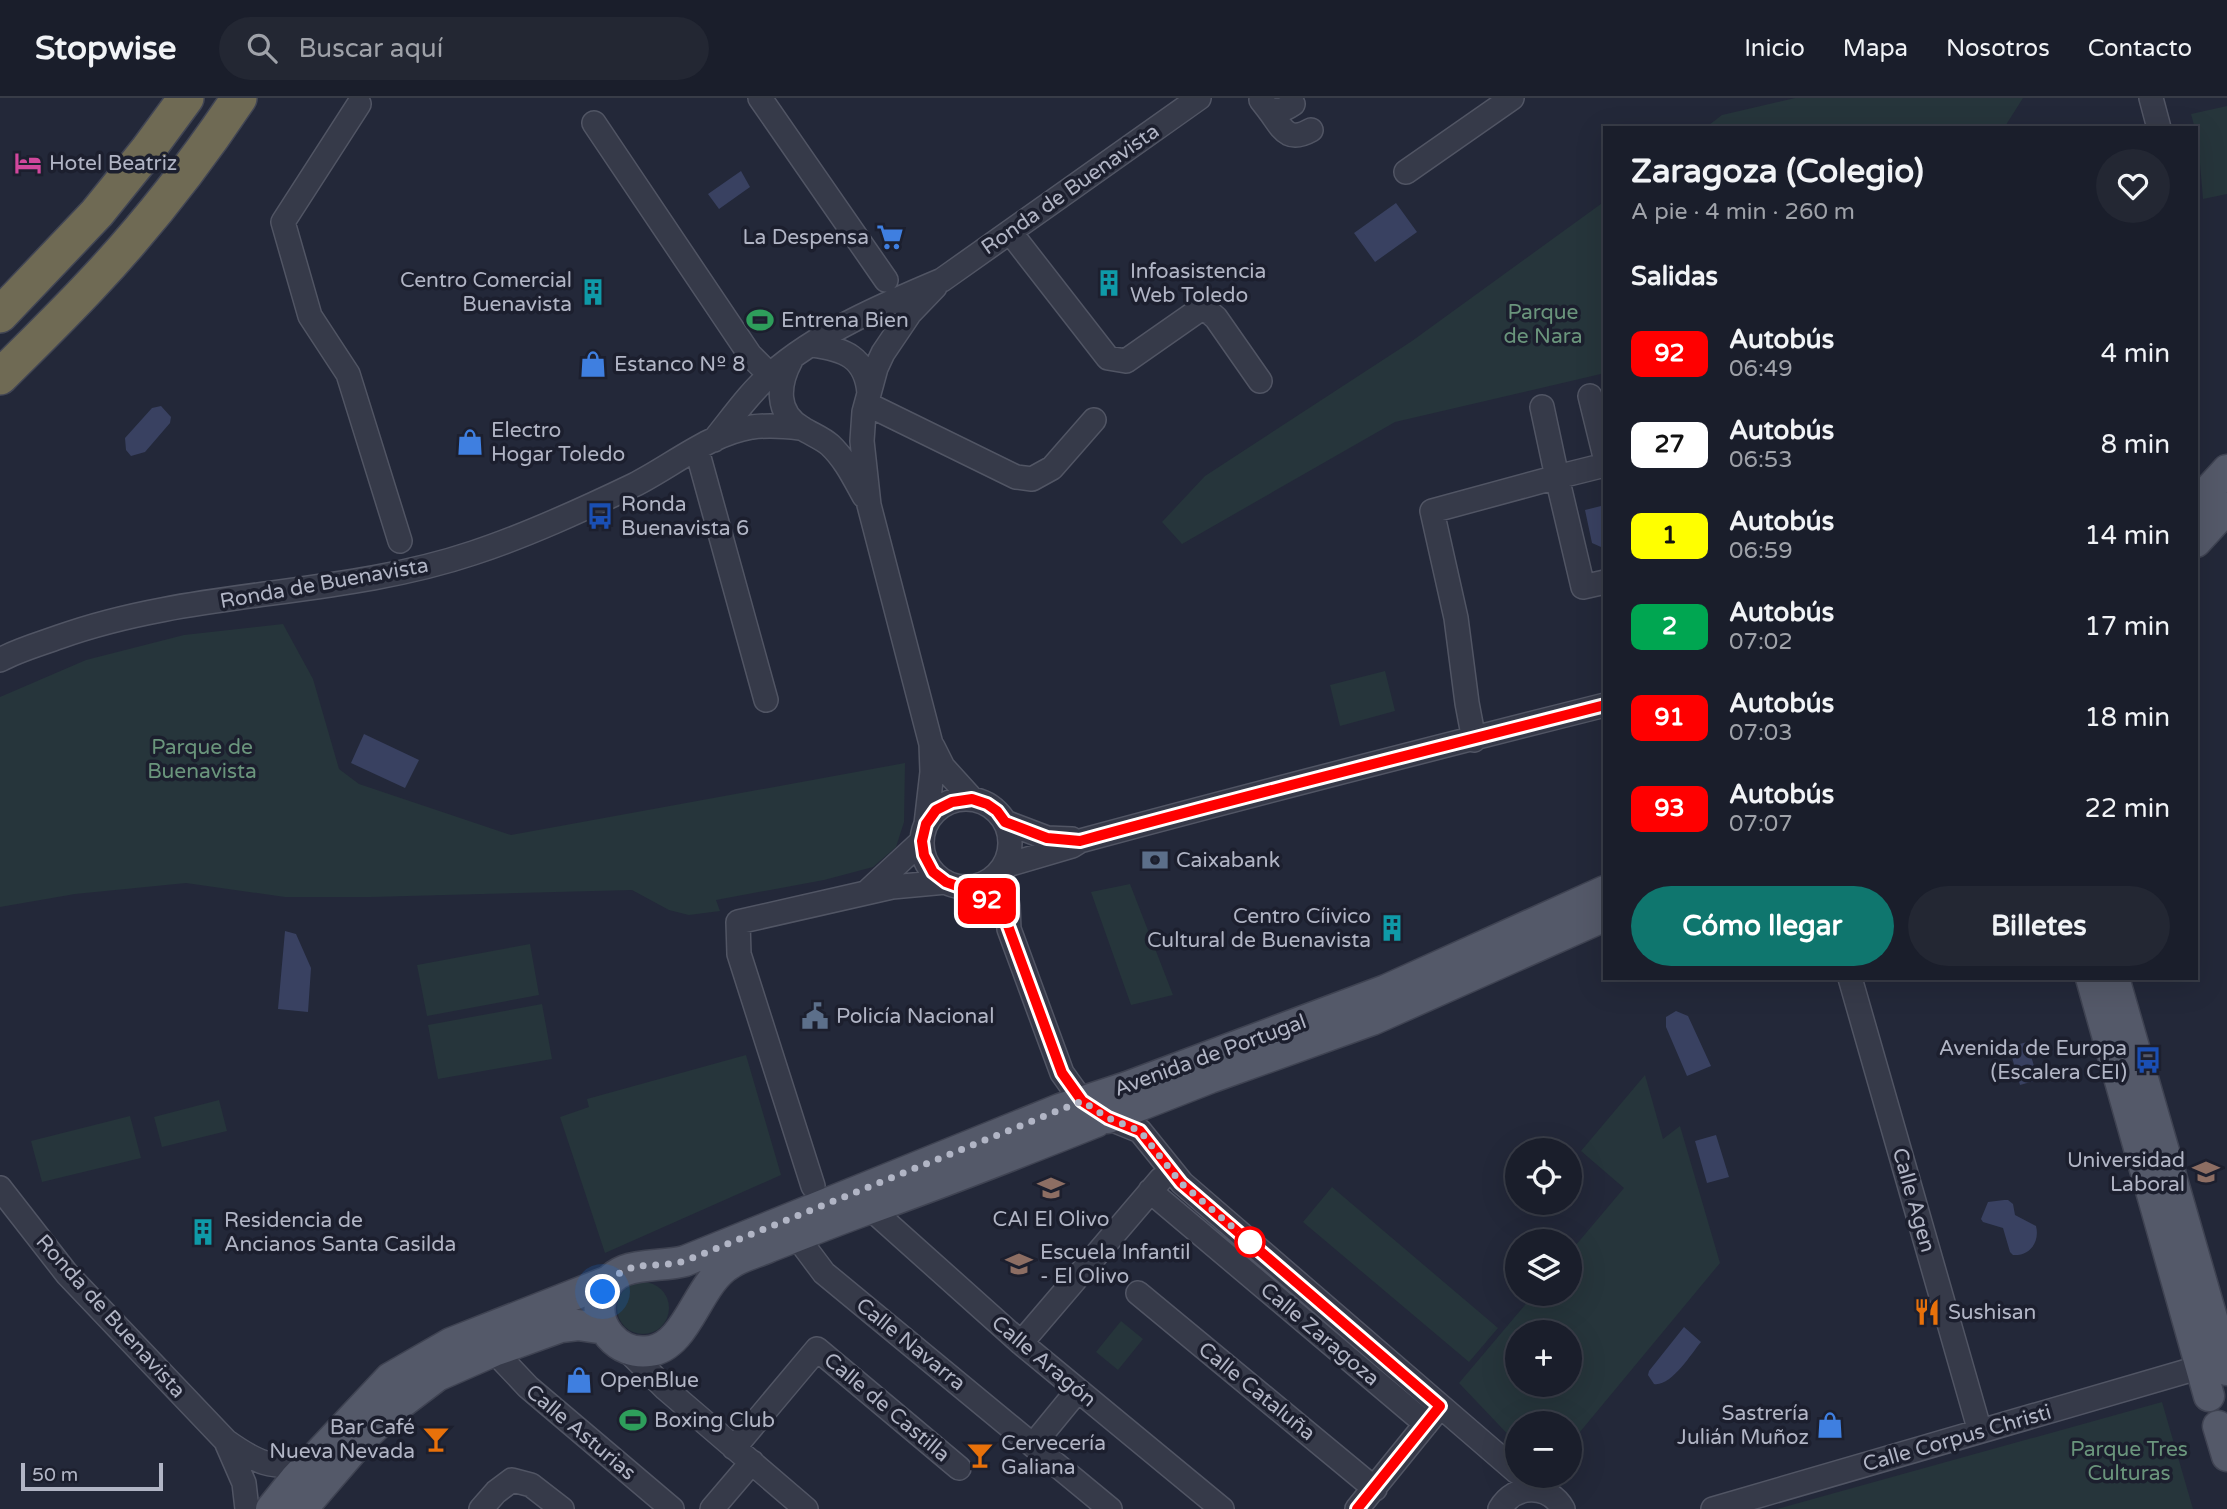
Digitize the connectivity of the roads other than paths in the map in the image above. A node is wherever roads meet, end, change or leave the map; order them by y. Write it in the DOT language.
graph roads {
  1 [pos="186,98"];
  2 [pos="239,98"];
  3 [pos="760,98"];
  4 [pos="1199,98"];
  5 [pos="1512,98"];
  6 [pos="2151,98"];
  7 [pos="1264,103"];
  8 [pos="359,104"];
  9 [pos="1293,104"];
  10 [pos="594,123"];
  11 [pos="2158,126"];
  12 [pos="1311,130"];
  13 [pos="1406,172"];
  14 [pos="1010,232"];
  15 [pos="886,280"];
  16 [pos="942,280"];
  17 [pos="0,315"];
  18 [pos="812,345"];
  19 [pos="791,359"];
  20 [pos="762,366"];
  21 [pos="0,377"];
  22 [pos="1260,380"];
  23 [pos="1590,396"];
  24 [pos="867,403"];
  25 [pos="1542,407"];
  26 [pos="1094,420"];
  27 [pos="805,430"];
  28 [pos="705,445"];
  29 [pos="1603,449"];
  30 [pos="1603,465"];
  31 [pos="2227,470"];
  32 [pos="1557,477"];
  33 [pos="2198,503"];
  34 [pos="869,505"];
  35 [pos="2227,508"];
  36 [pos="2198,540"];
  37 [pos="400,541"];
  38 [pos="1603,582"];
  39 [pos="0,660"];
  40 [pos="766,700"];
  41 [pos="1603,706"];
  42 [pos="1474,740"];
  43 [pos="931,744"];
  44 [pos="972,799"];
  45 [pos="1005,822"];
  46 [pos="924,832"];
  47 [pos="1080,841"];
  48 [pos="1003,868"];
  49 [pos="953,884"];
  50 [pos="1603,892"];
  51 [pos="865,893"];
  52 [pos="1603,917"];
  53 [pos="1007,923"];
  54 [pos="1851,980"];
  55 [pos="2092,980"];
  56 [pos="2115,980"];
  57 [pos="1148,1102"];
  58 [pos="1095,1114"];
  59 [pos="1140,1131"];
  60 [pos="1170,1169"];
  61 [pos="813,1186"];
  62 [pos="0,1188"];
  63 [pos="1150,1191"];
  64 [pos="870,1209"];
  65 [pos="800,1235"];
  66 [pos="654,1266"];
  67 [pos="609,1281"];
  68 [pos="1138,1293"];
  69 [pos="674,1336"];
  70 [pos="615,1339"];
  71 [pos="1021,1343"];
  72 [pos="494,1351"];
  73 [pos="2214,1368"];
  74 [pos="662,1386"];
  75 [pos="1078,1390"];
  76 [pos="2209,1396"];
  77 [pos="1433,1415"];
  78 [pos="1977,1421"];
  79 [pos="2218,1426"];
  80 [pos="226,1441"];
  81 [pos="1033,1445"];
  82 [pos="1486,1447"];
  83 [pos="743,1455"];
  84 [pos="2227,1456"];
  85 [pos="1505,1463"];
  86 [pos="310,1464"];
  87 [pos="959,1468"];
  88 [pos="1538,1488"];
  89 [pos="1375,1489"];
  90 [pos="1542,1491"];
  91 [pos="313,1505"];
  92 [pos="1502,1506"];
  93 [pos="1564,1508"];
  94 [pos="247,1509"];
  95 [pos="271,1509"];
  96 [pos="481,1509"];
  97 [pos="562,1509"];
  98 [pos="672,1509"];
  99 [pos="712,1509"];
  100 [pos="806,1509"];
  101 [pos="1110,1509"];
  102 [pos="1222,1509"];
  103 [pos="1357,1509"];
  104 [pos="1713,1509"];
  1 -- 17 [label="highway"];
  2 -- 21 [label="highway"];
  3 -- 15 [label="street"];
  4 -- 14 [label="street, Ronda de Buenavista"];
  5 -- 13 [label="street"];
  6 -- 11 [label="street"];
  7 -- 9 [label="street"];
  7 -- 12 [label="street"];
  8 -- 37 [label="street"];
  10 -- 20 [label="street"];
  14 -- 16 [label="street, Ronda de Buenavista"];
  14 -- 22 [label="street"];
  16 -- 18 [label="street, Ronda de Buenavista"];
  16 -- 24 [label="street, Ronda de Buenavista"];
  18 -- 19 [label="street, Ronda de Buenavista"];
  18 -- 24 [label="street, Ronda de Buenavista"];
  19 -- 27 [label="street, Ronda de Buenavista"];
  19 -- 28 [label="street, Ronda de Buenavista"];
  23 -- 29 [label="street"];
  24 -- 26 [label="street"];
  24 -- 27 [label="street, Ronda de Buenavista"];
  24 -- 34 [label="street, Ronda de Buenavista"];
  25 -- 32 [label="street"];
  27 -- 28 [label="street, Ronda de Buenavista"];
  27 -- 34 [label="street, Ronda de Buenavista"];
  28 -- 39 [label="street, Ronda de Buenavista"];
  28 -- 40 [label="street"];
  30 -- 32 [label="street"];
  31 -- 33 [label="main road"];
  32 -- 38 [label="street"];
  32 -- 42 [label="street"];
  34 -- 43 [label="street, Ronda de Buenavista"];
  35 -- 36 [label="main road"];
  41 -- 42 [label="street"];
  42 -- 47 [label="street"];
  43 -- 44 [label="street, Ronda de Buenavista"];
  43 -- 46 [label="street, Ronda de Buenavista"];
  44 -- 45 [label="street"];
  44 -- 46 [label="street"];
  45 -- 47 [label="street"];
  45 -- 48 [label="street"];
  46 -- 49 [label="street"];
  46 -- 51 [label="street"];
  47 -- 48 [label="street"];
  48 -- 49 [label="street"];
  48 -- 53 [label="street"];
  49 -- 51 [label="street"];
  49 -- 53 [label="street"];
  50 -- 58 [label="main road, Avenida de Portugal"];
  51 -- 61 [label="street"];
  52 -- 57 [label="main road, Avenida de Portugal"];
  53 -- 58 [label="street"];
  54 -- 78 [label="street, Calle Agen"];
  55 -- 73 [label="main road"];
  56 -- 73 [label="main road"];
  57 -- 58 [label="main road, Avenida de Portugal"];
  57 -- 59 [label="street"];
  58 -- 59 [label="street, Calle Zaragoza"];
  58 -- 64 [label="main road, Avenida de Portugal"];
  58 -- 66 [label="main road, Avenida de Portugal"];
  59 -- 60 [label="street, Calle Zaragoza"];
  60 -- 63 [label="street"];
  60 -- 77 [label="street, Calle Zaragoza"];
  62 -- 80 [label="street, Ronda de Buenavista"];
  63 -- 71 [label="street"];
  63 -- 77 [label="street, Calle Zaragoza"];
  64 -- 65 [label="main road, Avenida de Portugal"];
  64 -- 71 [label="street, Calle Aragón"];
  65 -- 69 [label="main road, Avenida de Portugal"];
  65 -- 81 [label="street, Calle Navarra"];
  66 -- 67 [label="main road, Avenida de Portugal"];
  66 -- 69 [label="main road"];
  67 -- 70 [label="main road"];
  67 -- 86 [label="main road, Avenida de Portugal"];
  68 -- 89 [label="street, Calle Cataluña"];
  69 -- 70 [label="main road"];
  69 -- 74 [label="street"];
  70 -- 72 [label="main road"];
  70 -- 74 [label="street"];
  71 -- 75 [label="street, Calle Aragón"];
  72 -- 91 [label="main road"];
  72 -- 98 [label="street, Calle Asturias"];
  73 -- 76 [label="main road"];
  73 -- 104 [label="street, Calle Corpus Christi"];
  74 -- 83 [label="street"];
  75 -- 81 [label="street"];
  75 -- 102 [label="street, Calle Aragón"];
  76 -- 79 [label="street"];
  77 -- 82 [label="street, Calle Zaragoza"];
  77 -- 89 [label="street"];
  79 -- 84 [label="main road"];
  80 -- 86 [label="street, Ronda de Buenavista"];
  80 -- 94 [label="street, Ronda de Buenavista"];
  81 -- 101 [label="street, Calle Navarra"];
  82 -- 85 [label="street, Calle Zaragoza"];
  82 -- 92 [label="street, Calle Zaragoza"];
  83 -- 87 [label="street, Calle de Castilla"];
  83 -- 99 [label="street"];
  83 -- 100 [label="street"];
  86 -- 95 [label="main road, Avenida de Portugal"];
  88 -- 90 [label="street, Calle Zaragoza"];
  89 -- 103 [label="street"];
  90 -- 92 [label="street"];
  90 -- 93 [label="street, Calle Zaragoza"];
  96 -- 97 [label="street"];
}
